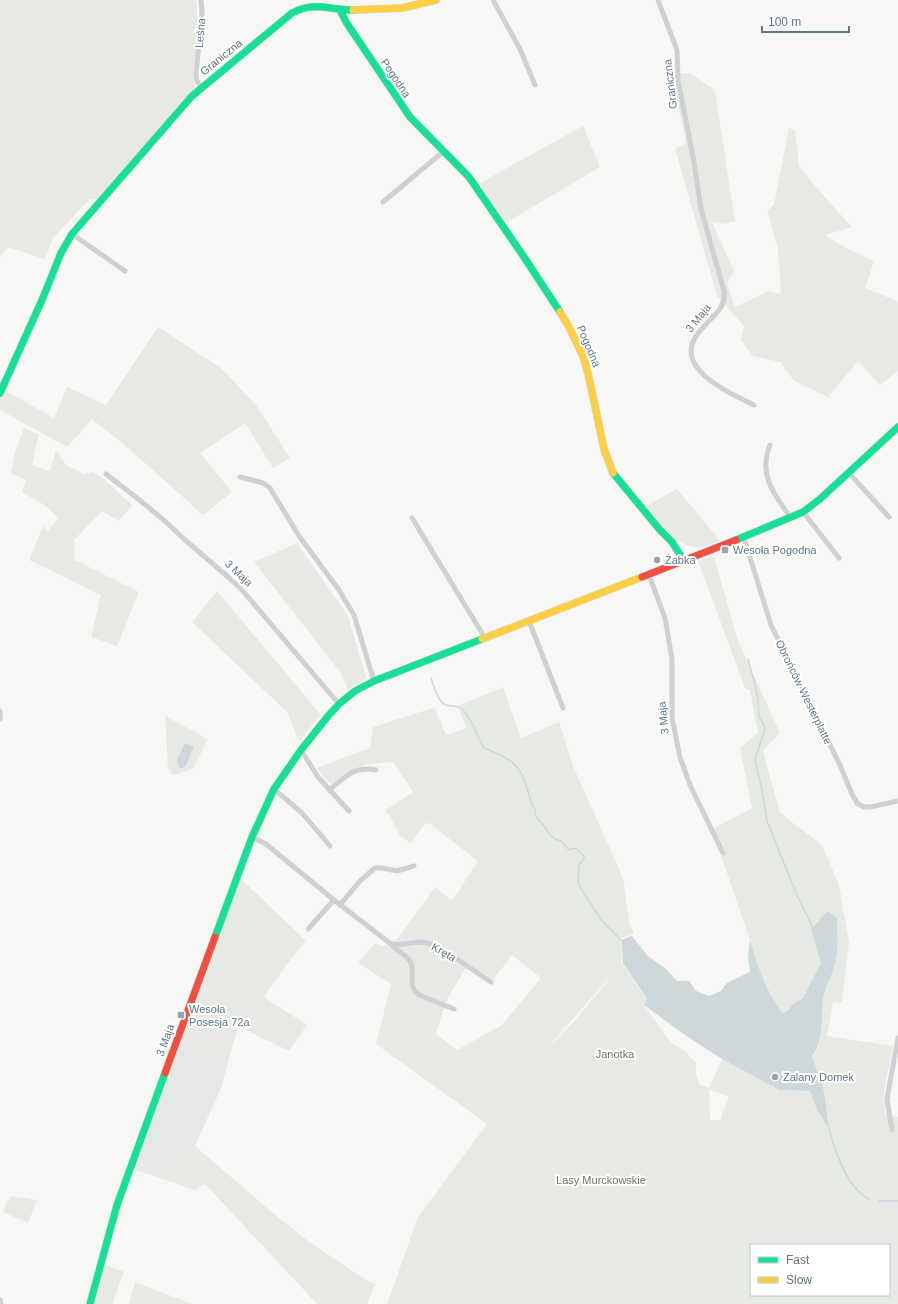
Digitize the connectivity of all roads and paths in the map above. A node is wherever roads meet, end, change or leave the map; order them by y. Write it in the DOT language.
graph roads {
  1 [pos="201,0"];
  2 [pos="436,0"];
  3 [pos="493,0"];
  4 [pos="658,0"];
  5 [pos="340,10"];
  6 [pos="535,85"];
  7 [pos="202,87"];
  8 [pos="444,151"];
  9 [pos="694,167"];
  10 [pos="383,202"];
  11 [pos="72,234"];
  12 [pos="125,271"];
  13 [pos="0,393"];
  14 [pos="754,405"];
  15 [pos="898,427"];
  16 [pos="770,445"];
  17 [pos="849,473"];
  18 [pos="106,474"];
  19 [pos="240,477"];
  20 [pos="803,512"];
  21 [pos="412,518"];
  22 [pos="791,518"];
  23 [pos="890,518"];
  24 [pos="744,538"];
  25 [pos="839,558"];
  26 [pos="684,561"];
  27 [pos="649,575"];
  28 [pos="529,621"];
  29 [pos="485,638"];
  30 [pos="374,681"];
  31 [pos="339,704"];
  32 [pos="563,708"];
  33 [pos="0,711"];
  34 [pos="0,719"];
  35 [pos="301,750"];
  36 [pos="376,770"];
  37 [pos="274,789"];
  38 [pos="329,790"];
  39 [pos="898,800"];
  40 [pos="349,810"];
  41 [pos="252,837"];
  42 [pos="330,846"];
  43 [pos="723,853"];
  44 [pos="414,866"];
  45 [pos="334,900"];
  46 [pos="340,905"];
  47 [pos="308,929"];
  48 [pos="391,944"];
  49 [pos="491,982"];
  50 [pos="454,1009"];
  51 [pos="898,1038"];
  52 [pos="896,1060"];
  53 [pos="892,1130"];
  54 [pos="0,1300"];
  55 [pos="1,1304"];
  56 [pos="90,1304"];
  1 -- 7 [label="street, Leśna"];
  2 -- 5 [label="street, Graniczna"];
  3 -- 6 [label="street"];
  4 -- 9 [label="street, Graniczna"];
  5 -- 7 [label="street, Graniczna"];
  5 -- 8 [label="street, Pogodna"];
  7 -- 11 [label="street, Graniczna"];
  8 -- 10 [label="street"];
  8 -- 26 [label="street, Pogodna"];
  9 -- 14 [label="street, 3 Maja"];
  11 -- 12 [label="street"];
  11 -- 13 [label="street, Graniczna"];
  15 -- 17 [label="street, 3 Maja"];
  16 -- 22 [label="street"];
  17 -- 20 [label="street, 3 Maja"];
  17 -- 23 [label="street"];
  18 -- 31 [label="street, 3 Maja"];
  19 -- 30 [label="street"];
  20 -- 22 [label="street, 3 Maja"];
  20 -- 25 [label="street"];
  21 -- 29 [label="street"];
  22 -- 24 [label="street, 3 Maja"];
  24 -- 26 [label="street, 3 Maja"];
  24 -- 39 [label="street, Obrońców Westerplatte"];
  26 -- 27 [label="street, 3 Maja"];
  27 -- 28 [label="street, 3 Maja"];
  27 -- 43 [label="street, 3 Maja"];
  28 -- 29 [label="street, 3 Maja"];
  28 -- 32 [label="street"];
  29 -- 30 [label="street, 3 Maja"];
  30 -- 31 [label="street, 3 Maja"];
  31 -- 35 [label="street, 3 Maja"];
  33 -- 34 [label="street"];
  35 -- 37 [label="street, 3 Maja"];
  35 -- 38 [label="street"];
  36 -- 38 [label="street"];
  37 -- 41 [label="street, 3 Maja"];
  37 -- 42 [label="street"];
  38 -- 40 [label="street"];
  41 -- 45 [label="street"];
  41 -- 56 [label="street, 3 Maja"];
  44 -- 46 [label="street"];
  45 -- 46 [label="street"];
  45 -- 47 [label="street"];
  46 -- 48 [label="street"];
  48 -- 49 [label="street, Kręta"];
  48 -- 50 [label="street"];
  51 -- 52 [label="street"];
  52 -- 53 [label="street"];
  54 -- 55 [label="street"];
}
